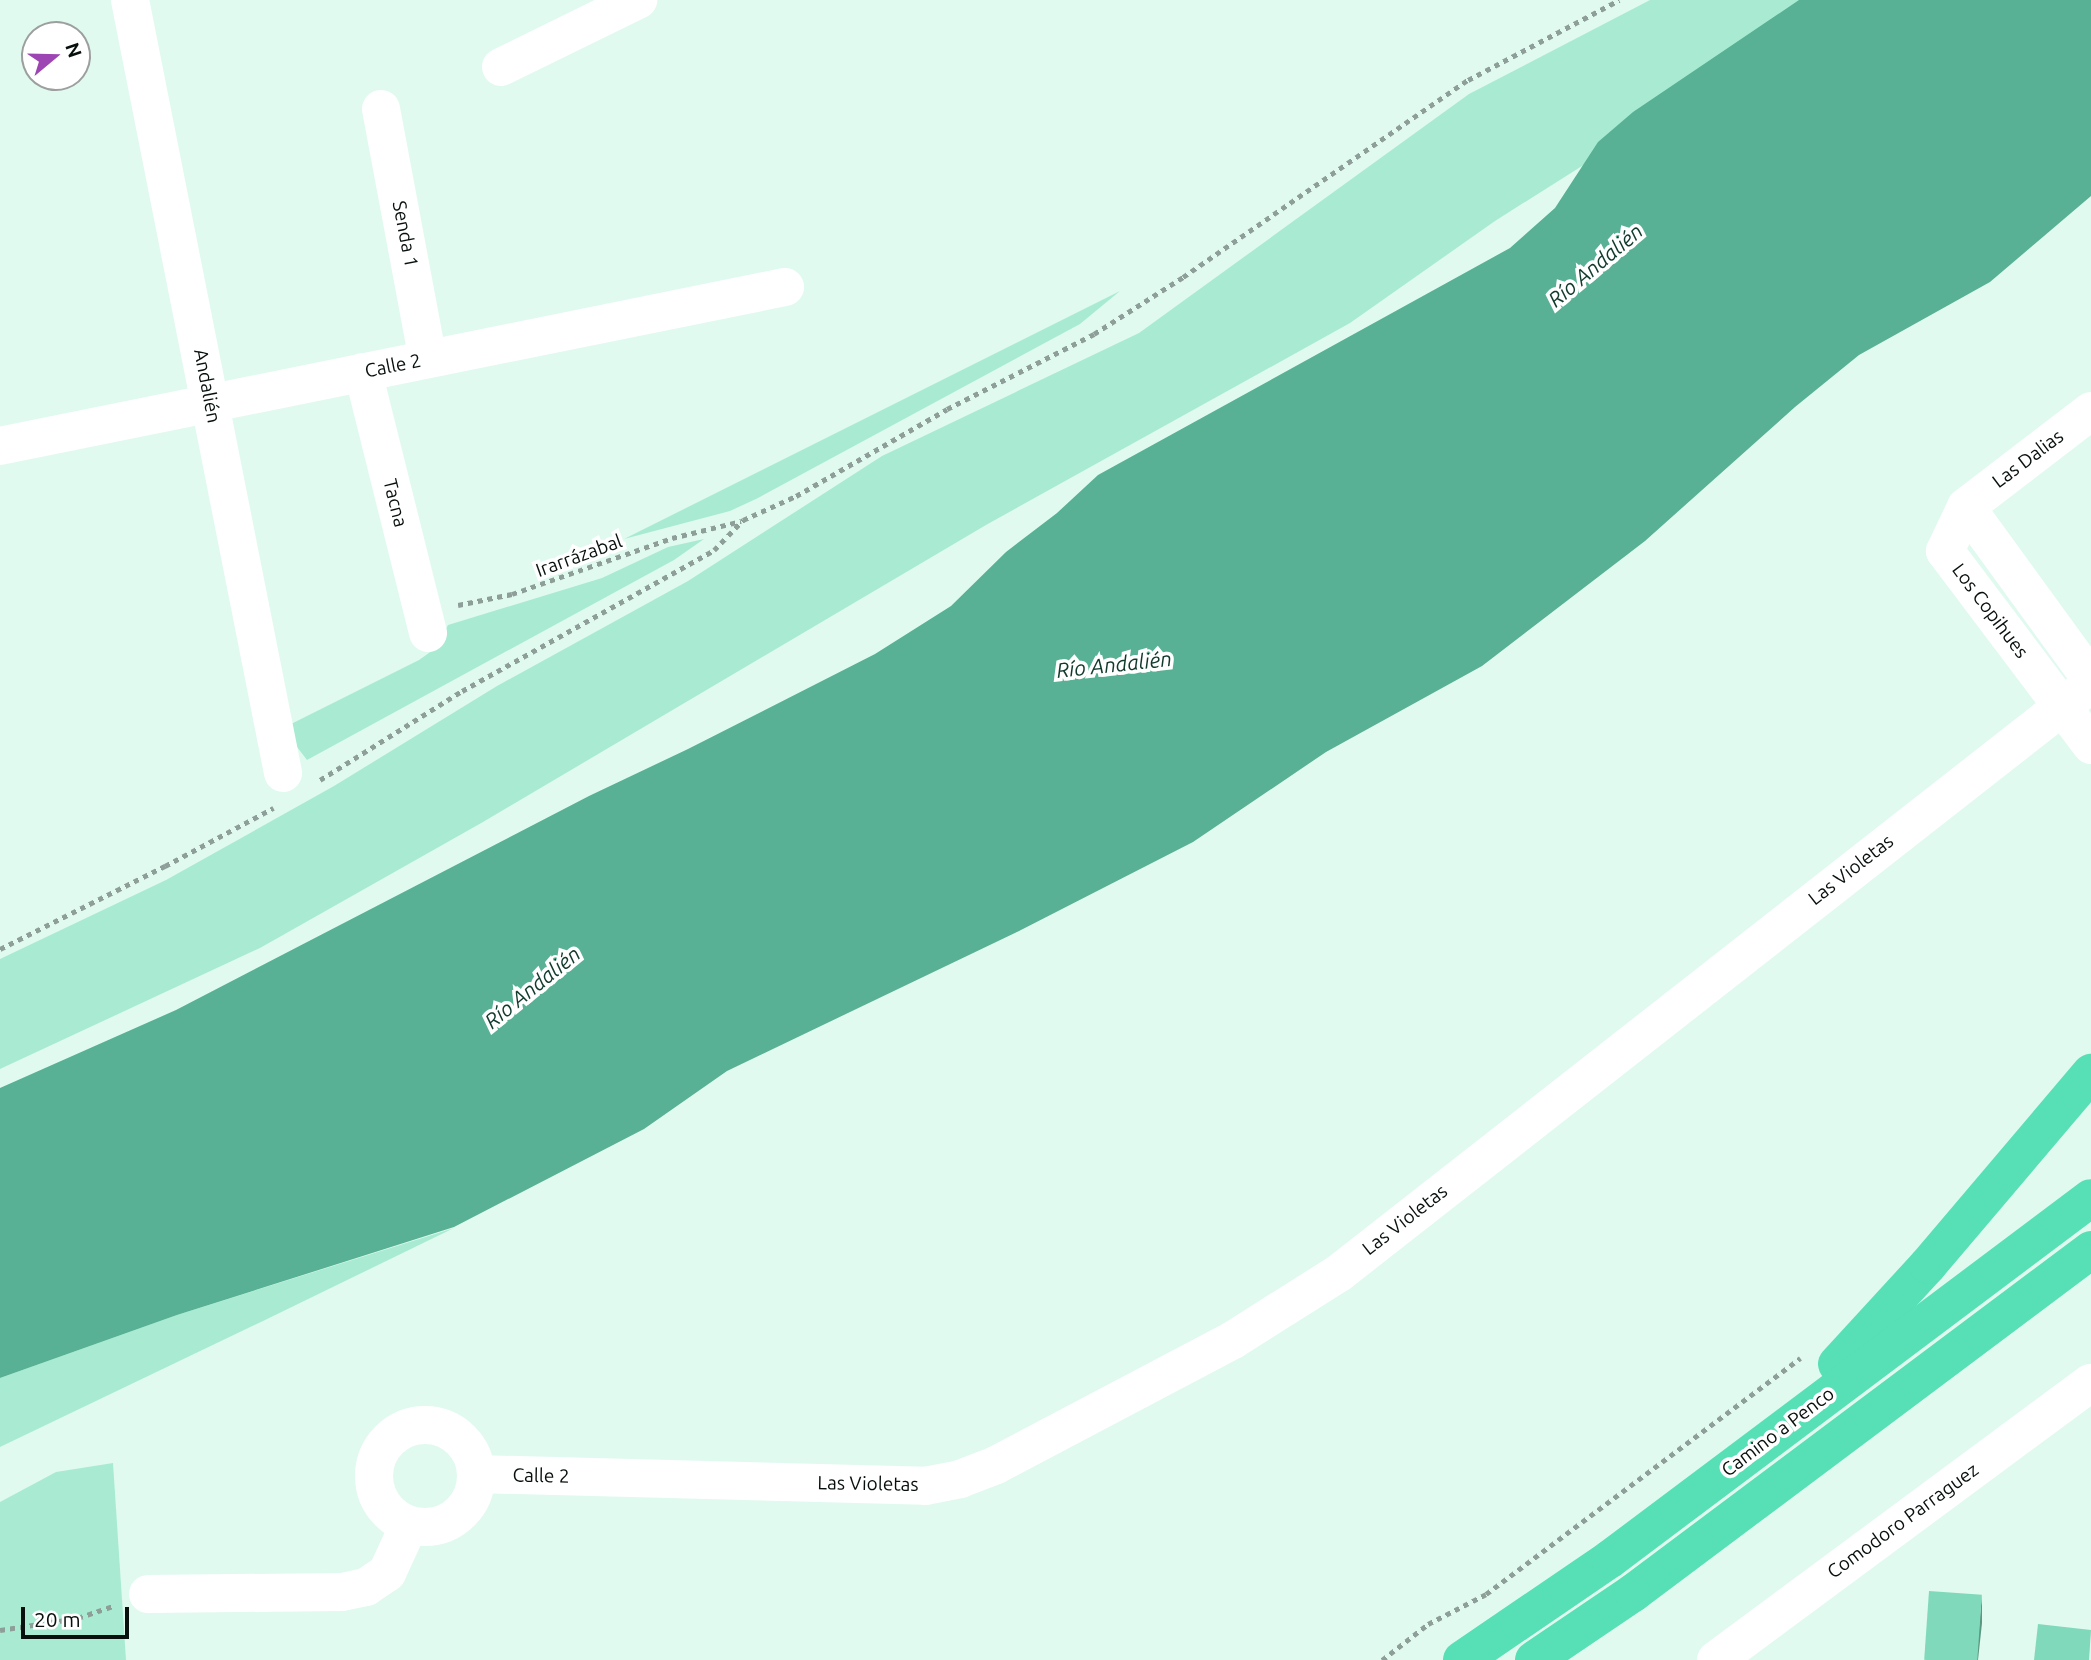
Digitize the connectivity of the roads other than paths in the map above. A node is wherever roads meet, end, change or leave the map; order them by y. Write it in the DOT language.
graph roads {
  1 [pos="130,0"];
  2 [pos="638,0"];
  3 [pos="501,67"];
  4 [pos="381,109"];
  5 [pos="785,287"];
  6 [pos="428,359"];
  7 [pos="363,372"];
  8 [pos="210,403"];
  9 [pos="2091,411"];
  10 [pos="0,446"];
  11 [pos="1966,507"];
  12 [pos="426,623"];
  13 [pos="2091,678"];
  14 [pos="2076,695"];
  15 [pos="2091,745"];
  16 [pos="291,787"];
  17 [pos="2091,1073"];
  18 [pos="2091,1198"];
  19 [pos="2091,1251"];
  20 [pos="2091,1383"];
  21 [pos="1762,1443"];
  22 [pos="607,1477"];
  23 [pos="471,1491"];
  24 [pos="409,1525"];
  25 [pos="1633,1593"];
  26 [pos="148,1594"];
  27 [pos="1462,1660"];
  28 [pos="1534,1660"];
  29 [pos="1561,1660"];
  30 [pos="1716,1660"];
  1 -- 8 [label="street, Andalién"];
  2 -- 3 [label="street"];
  4 -- 6 [label="street, Senda 1"];
  5 -- 6 [label="street, Calle 2"];
  6 -- 7 [label="street, Calle 2"];
  7 -- 8 [label="street, Calle 2"];
  7 -- 12 [label="street, Tacna"];
  8 -- 10 [label="street, Calle 2"];
  8 -- 16 [label="street, Andalién"];
  9 -- 11 [label="street, Las Dalias"];
  11 -- 13 [label="street"];
  11 -- 14 [label="street, Los Copihues"];
  14 -- 15 [label="street, Los Copihues"];
  14 -- 22 [label="street, Las Violetas"];
  17 -- 21 [label="highway"];
  18 -- 21 [label="highway, Camino a Penco"];
  19 -- 25 [label="highway"];
  20 -- 30 [label="street, Comodoro Parraguez"];
  21 -- 27 [label="highway, Camino a Penco"];
  22 -- 23 [label="street, Calle 2"];
  23 -- 24 [label="street"];
  23 -- 24 [label="street"];
  24 -- 26 [label="street"];
  25 -- 28 [label="highway"];
  25 -- 29 [label="highway"];
}
